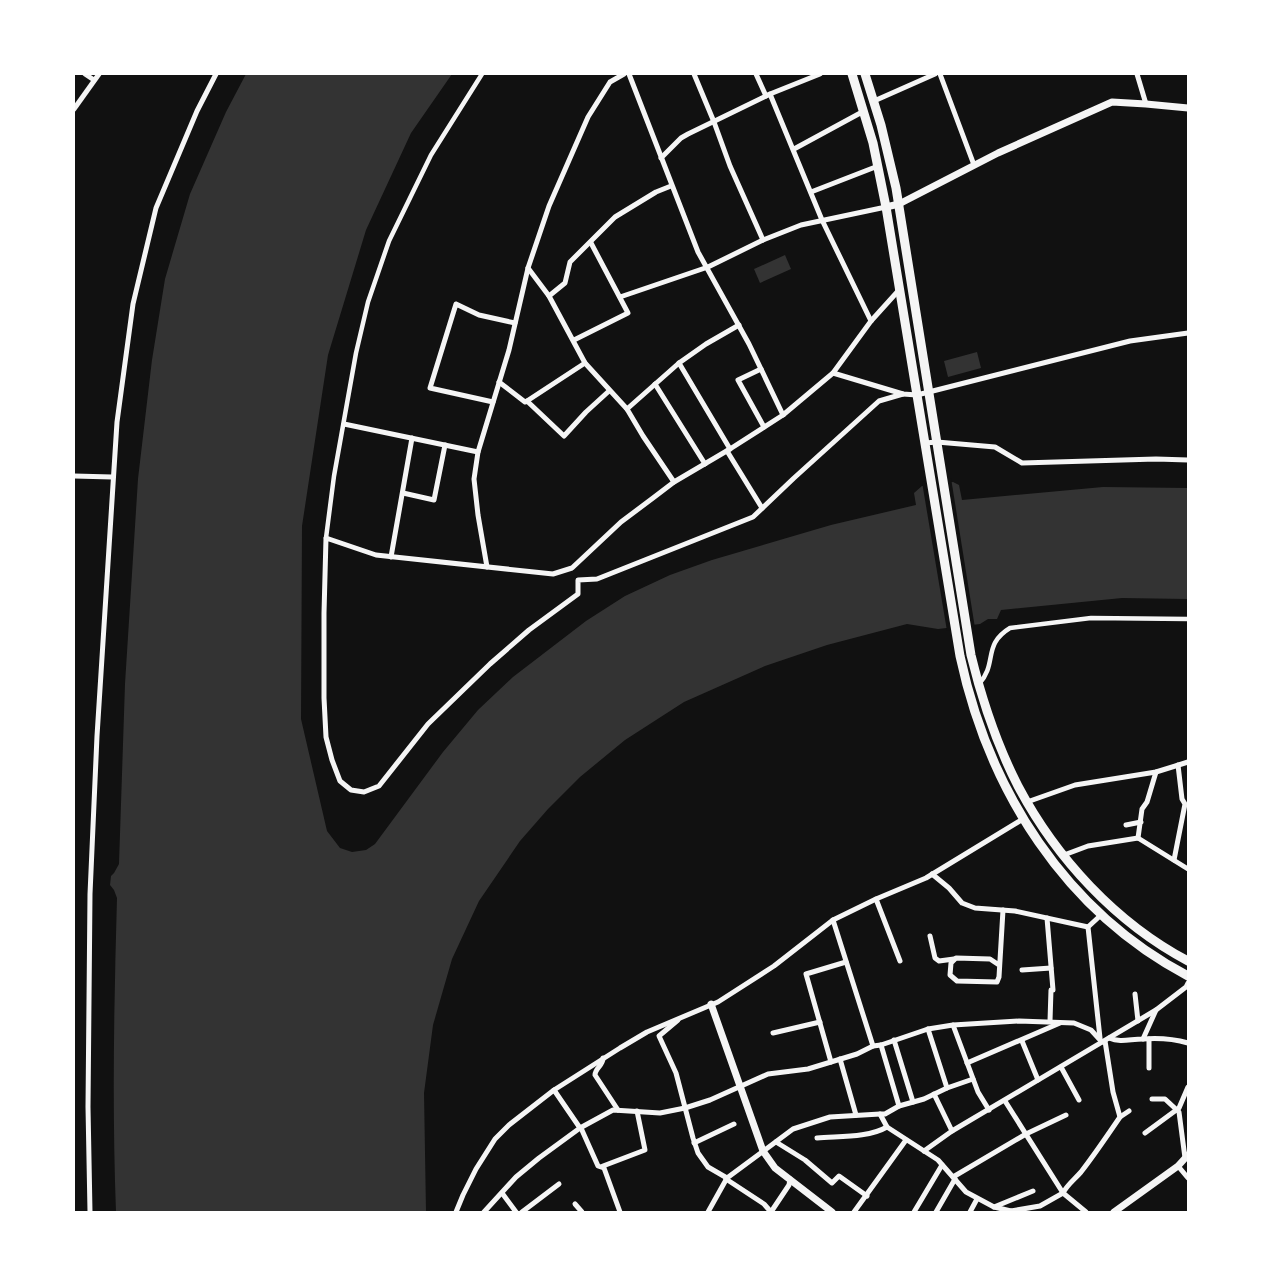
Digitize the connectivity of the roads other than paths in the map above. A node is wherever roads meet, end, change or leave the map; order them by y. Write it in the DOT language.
graph roads {
  1 [pos="85,74"];
  2 [pos="99,74"];
  3 [pos="216,74"];
  4 [pos="482,74"];
  5 [pos="626,74"];
  6 [pos="694,74"];
  7 [pos="756,74"];
  8 [pos="820,74"];
  9 [pos="852,74"];
  10 [pos="865,74"];
  11 [pos="937,74"];
  12 [pos="1137,74"];
  13 [pos="94,80"];
  14 [pos="768,95"];
  15 [pos="874,101"];
  16 [pos="1146,104"];
  17 [pos="1188,108"];
  18 [pos="74,109"];
  19 [pos="864,111"];
  20 [pos="715,122"];
  21 [pos="794,149"];
  22 [pos="661,158"];
  23 [pos="974,165"];
  24 [pos="878,166"];
  25 [pos="671,186"];
  26 [pos="811,192"];
  27 [pos="899,204"];
  28 [pos="887,206"];
  29 [pos="822,220"];
  30 [pos="763,240"];
  31 [pos="591,243"];
  32 [pos="708,267"];
  33 [pos="527,268"];
  34 [pos="899,290"];
  35 [pos="549,296"];
  36 [pos="620,297"];
  37 [pos="871,321"];
  38 [pos="515,323"];
  39 [pos="739,325"];
  40 [pos="1188,333"];
  41 [pos="574,340"];
  42 [pos="585,363"];
  43 [pos="679,363"];
  44 [pos="761,369"];
  45 [pos="833,373"];
  46 [pos="499,382"];
  47 [pos="655,384"];
  48 [pos="609,391"];
  49 [pos="928,392"];
  50 [pos="903,394"];
  51 [pos="917,394"];
  52 [pos="527,401"];
  53 [pos="493,402"];
  54 [pos="627,409"];
  55 [pos="783,415"];
  56 [pos="344,424"];
  57 [pos="764,427"];
  58 [pos="412,439"];
  59 [pos="937,442"];
  60 [pos="925,443"];
  61 [pos="445,445"];
  62 [pos="728,450"];
  63 [pos="478,452"];
  64 [pos="1188,460"];
  65 [pos="705,464"];
  66 [pos="74,476"];
  67 [pos="112,477"];
  68 [pos="674,482"];
  69 [pos="403,493"];
  70 [pos="762,508"];
  71 [pos="326,538"];
  72 [pos="391,556"];
  73 [pos="487,567"];
  74 [pos="562,572"];
  75 [pos="578,580"];
  76 [pos="1188,619"];
  77 [pos="979,684"];
  78 [pos="1188,762"];
  79 [pos="1178,765"];
  80 [pos="1156,772"];
  81 [pos="1027,802"];
  82 [pos="1187,804"];
  83 [pos="1023,819"];
  84 [pos="1141,822"];
  85 [pos="1126,825"];
  86 [pos="1138,838"];
  87 [pos="1064,855"];
  88 [pos="1174,860"];
  89 [pos="1188,869"];
  90 [pos="932,874"];
  91 [pos="876,899"];
  92 [pos="1003,910"];
  93 [pos="1101,915"];
  94 [pos="1047,918"];
  95 [pos="833,920"];
  96 [pos="1088,927"];
  97 [pos="930,936"];
  98 [pos="902,941"];
  99 [pos="894,943"];
  100 [pos="956,958"];
  101 [pos="900,961"];
  102 [pos="1188,961"];
  103 [pos="846,962"];
  104 [pos="999,965"];
  105 [pos="1051,968"];
  106 [pos="1022,970"];
  107 [pos="1188,976"];
  108 [pos="1188,983"];
  109 [pos="1135,994"];
  110 [pos="711,1004"];
  111 [pos="1156,1010"];
  112 [pos="680,1017"];
  113 [pos="1050,1021"];
  114 [pos="1138,1021"];
  115 [pos="820,1022"];
  116 [pos="1061,1022"];
  117 [pos="953,1025"];
  118 [pos="928,1029"];
  119 [pos="647,1032"];
  120 [pos="773,1032"];
  121 [pos="659,1037"];
  122 [pos="1146,1039"];
  123 [pos="894,1040"];
  124 [pos="1104,1040"];
  125 [pos="1021,1041"];
  126 [pos="1188,1043"];
  127 [pos="873,1045"];
  128 [pos="881,1045"];
  129 [pos="603,1058"];
  130 [pos="840,1059"];
  131 [pos="831,1062"];
  132 [pos="967,1063"];
  133 [pos="1061,1067"];
  134 [pos="1149,1068"];
  135 [pos="973,1079"];
  136 [pos="1038,1080"];
  137 [pos="740,1086"];
  138 [pos="1188,1087"];
  139 [pos="947,1088"];
  140 [pos="555,1090"];
  141 [pos="934,1094"];
  142 [pos="1152,1099"];
  143 [pos="1079,1100"];
  144 [pos="1005,1101"];
  145 [pos="913,1102"];
  146 [pos="899,1106"];
  147 [pos="685,1108"];
  148 [pos="1178,1109"];
  149 [pos="618,1110"];
  150 [pos="989,1110"];
  151 [pos="637,1111"];
  152 [pos="1129,1111"];
  153 [pos="880,1114"];
  154 [pos="856,1115"];
  155 [pos="1066,1115"];
  156 [pos="1120,1117"];
  157 [pos="734,1124"];
  158 [pos="887,1127"];
  159 [pos="580,1128"];
  160 [pos="953,1132"];
  161 [pos="1144,1133"];
  162 [pos="1026,1134"];
  163 [pos="817,1138"];
  164 [pos="906,1140"];
  165 [pos="776,1142"];
  166 [pos="694,1143"];
  167 [pos="763,1151"];
  168 [pos="925,1151"];
  169 [pos="1187,1156"];
  170 [pos="942,1165"];
  171 [pos="1178,1166"];
  172 [pos="603,1167"];
  173 [pos="791,1178"];
  174 [pos="954,1178"];
  175 [pos="1188,1178"];
  176 [pos="727,1179"];
  177 [pos="559,1184"];
  178 [pos="1032,1191"];
  179 [pos="502,1193"];
  180 [pos="1063,1193"];
  181 [pos="867,1196"];
  182 [pos="977,1199"];
  183 [pos="994,1207"];
  184 [pos="771,1212"];
  185 [pos="1012,1212"];
  186 [pos="90,1213"];
  187 [pos="456,1213"];
  188 [pos="484,1213"];
  189 [pos="516,1213"];
  190 [pos="522,1213"];
  191 [pos="620,1213"];
  192 [pos="708,1213"];
  193 [pos="832,1213"];
  194 [pos="854,1213"];
  195 [pos="914,1213"];
  196 [pos="936,1213"];
  197 [pos="970,1213"];
  198 [pos="1086,1213"];
  199 [pos="1114,1213"];
  1 -- 13 [label="street"];
  2 -- 13 [label="street"];
  3 -- 67 [label="street"];
  4 -- 56 [label="street"];
  5 -- 22 [label="street"];
  5 -- 33 [label="street"];
  6 -- 20 [label="street"];
  7 -- 14 [label="street"];
  8 -- 14 [label="street"];
  9 -- 19 [label="highway"];
  10 -- 15 [label="highway"];
  11 -- 15 [label="street"];
  11 -- 23 [label="street"];
  12 -- 16 [label="street"];
  13 -- 18 [label="street"];
  14 -- 20 [label="street"];
  14 -- 21 [label="street"];
  15 -- 27 [label="highway"];
  16 -- 17 [label="street"];
  16 -- 23 [label="street"];
  19 -- 21 [label="street"];
  19 -- 24 [label="highway"];
  20 -- 22 [label="street"];
  20 -- 30 [label="street"];
  21 -- 26 [label="street"];
  22 -- 25 [label="street"];
  23 -- 27 [label="street"];
  24 -- 26 [label="street"];
  24 -- 28 [label="highway"];
  25 -- 31 [label="street"];
  25 -- 32 [label="street"];
  26 -- 29 [label="street"];
  27 -- 28 [label="street"];
  27 -- 49 [label="highway"];
  28 -- 29 [label="street"];
  28 -- 34 [label="highway"];
  29 -- 30 [label="street"];
  29 -- 37 [label="street"];
  30 -- 32 [label="street"];
  31 -- 35 [label="street"];
  31 -- 36 [label="street"];
  32 -- 36 [label="street"];
  32 -- 39 [label="street"];
  33 -- 35 [label="street"];
  33 -- 38 [label="street"];
  34 -- 37 [label="street"];
  34 -- 51 [label="highway"];
  35 -- 41 [label="street"];
  36 -- 41 [label="street"];
  37 -- 45 [label="street"];
  38 -- 46 [label="street"];
  38 -- 53 [label="street"];
  39 -- 43 [label="street"];
  39 -- 44 [label="street"];
  40 -- 49 [label="street"];
  41 -- 42 [label="street"];
  42 -- 48 [label="street"];
  42 -- 52 [label="street"];
  43 -- 47 [label="street"];
  43 -- 62 [label="street"];
  44 -- 55 [label="street"];
  44 -- 57 [label="street"];
  45 -- 50 [label="street"];
  45 -- 55 [label="street"];
  46 -- 52 [label="street"];
  46 -- 53 [label="street"];
  47 -- 54 [label="street"];
  47 -- 65 [label="street"];
  48 -- 52 [label="street"];
  48 -- 54 [label="street"];
  49 -- 51 [label="street"];
  49 -- 59 [label="highway"];
  50 -- 51 [label="street"];
  50 -- 70 [label="street"];
  51 -- 60 [label="highway"];
  53 -- 63 [label="street"];
  54 -- 68 [label="street"];
  55 -- 57 [label="street"];
  56 -- 58 [label="street"];
  56 -- 71 [label="street"];
  57 -- 62 [label="street"];
  58 -- 61 [label="street"];
  58 -- 69 [label="street"];
  59 -- 60 [label="street"];
  59 -- 64 [label="street"];
  59 -- 77 [label="highway"];
  60 -- 83 [label="highway"];
  61 -- 63 [label="street"];
  61 -- 69 [label="street"];
  62 -- 65 [label="street"];
  62 -- 70 [label="street"];
  63 -- 73 [label="street"];
  65 -- 68 [label="street"];
  66 -- 67 [label="street"];
  67 -- 186 [label="street"];
  68 -- 74 [label="street"];
  69 -- 72 [label="street"];
  70 -- 75 [label="street"];
  71 -- 72 [label="street"];
  71 -- 75 [label="street"];
  72 -- 73 [label="street"];
  73 -- 74 [label="street"];
  74 -- 75 [label="street"];
  76 -- 77 [label="street"];
  77 -- 81 [label="highway"];
  78 -- 79 [label="street"];
  79 -- 80 [label="street"];
  79 -- 82 [label="street"];
  80 -- 81 [label="street"];
  80 -- 84 [label="street"];
  81 -- 87 [label="highway"];
  82 -- 88 [label="street"];
  83 -- 90 [label="street"];
  83 -- 93 [label="highway"];
  84 -- 85 [label="street"];
  84 -- 86 [label="street"];
  86 -- 87 [label="street"];
  86 -- 88 [label="street"];
  87 -- 102 [label="highway"];
  88 -- 89 [label="street"];
  90 -- 91 [label="street"];
  90 -- 92 [label="street"];
  91 -- 95 [label="street"];
  91 -- 99 [label="street"];
  92 -- 94 [label="street"];
  92 -- 104 [label="street"];
  93 -- 96 [label="street"];
  93 -- 107 [label="highway"];
  94 -- 96 [label="street"];
  94 -- 105 [label="street"];
  95 -- 103 [label="street"];
  95 -- 110 [label="street"];
  96 -- 124 [label="street"];
  97 -- 100 [label="street"];
  98 -- 99 [label="street"];
  99 -- 101 [label="street"];
  100 -- 104 [label="street"];
  100 -- 104 [label="street"];
  103 -- 115 [label="street"];
  103 -- 127 [label="street"];
  105 -- 106 [label="street"];
  105 -- 113 [label="street"];
  108 -- 111 [label="street"];
  109 -- 114 [label="street"];
  110 -- 112 [label="street"];
  110 -- 137 [label="street"];
  111 -- 114 [label="street"];
  111 -- 122 [label="street"];
  112 -- 119 [label="street"];
  112 -- 121 [label="street"];
  113 -- 116 [label="street"];
  113 -- 117 [label="street"];
  114 -- 124 [label="street"];
  115 -- 120 [label="street"];
  115 -- 131 [label="street"];
  116 -- 124 [label="street"];
  116 -- 125 [label="street"];
  117 -- 118 [label="street"];
  117 -- 132 [label="street"];
  118 -- 123 [label="street"];
  118 -- 139 [label="street"];
  119 -- 121 [label="street"];
  119 -- 129 [label="street"];
  121 -- 147 [label="street"];
  122 -- 124 [label="street"];
  122 -- 126 [label="street"];
  122 -- 134 [label="street"];
  123 -- 128 [label="street"];
  123 -- 145 [label="street"];
  124 -- 133 [label="street"];
  124 -- 156 [label="street"];
  125 -- 132 [label="street"];
  125 -- 136 [label="street"];
  127 -- 128 [label="street"];
  127 -- 130 [label="street"];
  128 -- 146 [label="street"];
  129 -- 140 [label="street"];
  129 -- 149 [label="street"];
  130 -- 131 [label="street"];
  130 -- 154 [label="street"];
  131 -- 137 [label="street"];
  132 -- 135 [label="street"];
  133 -- 136 [label="street"];
  133 -- 143 [label="street"];
  135 -- 139 [label="street"];
  135 -- 150 [label="street"];
  136 -- 144 [label="street"];
  137 -- 147 [label="street"];
  137 -- 167 [label="street"];
  138 -- 148 [label="street"];
  139 -- 141 [label="street"];
  140 -- 159 [label="street"];
  140 -- 187 [label="street"];
  141 -- 145 [label="street"];
  141 -- 160 [label="street"];
  142 -- 148 [label="street"];
  144 -- 150 [label="street"];
  144 -- 162 [label="street"];
  145 -- 146 [label="street"];
  146 -- 153 [label="street"];
  147 -- 151 [label="street"];
  147 -- 166 [label="street"];
  148 -- 161 [label="street"];
  148 -- 169 [label="street"];
  149 -- 151 [label="street"];
  149 -- 159 [label="street"];
  150 -- 160 [label="street"];
  151 -- 172 [label="street"];
  152 -- 156 [label="street"];
  153 -- 154 [label="street"];
  153 -- 158 [label="street"];
  154 -- 165 [label="street"];
  155 -- 162 [label="street"];
  156 -- 180 [label="street"];
  157 -- 166 [label="street"];
  158 -- 163 [label="street"];
  158 -- 164 [label="street"];
  159 -- 172 [label="street"];
  159 -- 179 [label="street"];
  160 -- 168 [label="street"];
  162 -- 174 [label="street"];
  162 -- 180 [label="street"];
  164 -- 168 [label="street"];
  164 -- 181 [label="street"];
  165 -- 167 [label="street"];
  165 -- 181 [label="street"];
  166 -- 176 [label="street"];
  167 -- 173 [label="street"];
  167 -- 176 [label="street"];
  168 -- 170 [label="street"];
  169 -- 171 [label="street"];
  170 -- 174 [label="street"];
  170 -- 195 [label="street"];
  171 -- 175 [label="street"];
  171 -- 199 [label="street"];
  172 -- 191 [label="street"];
  173 -- 184 [label="street"];
  173 -- 193 [label="street"];
  174 -- 182 [label="street"];
  174 -- 196 [label="street"];
  176 -- 184 [label="street"];
  176 -- 192 [label="street"];
  177 -- 190 [label="street"];
  178 -- 183 [label="street"];
  179 -- 188 [label="street"];
  179 -- 189 [label="street"];
  180 -- 185 [label="street"];
  180 -- 198 [label="street"];
  181 -- 194 [label="street"];
  182 -- 183 [label="street"];
  182 -- 197 [label="street"];
  183 -- 185 [label="street"];
}
